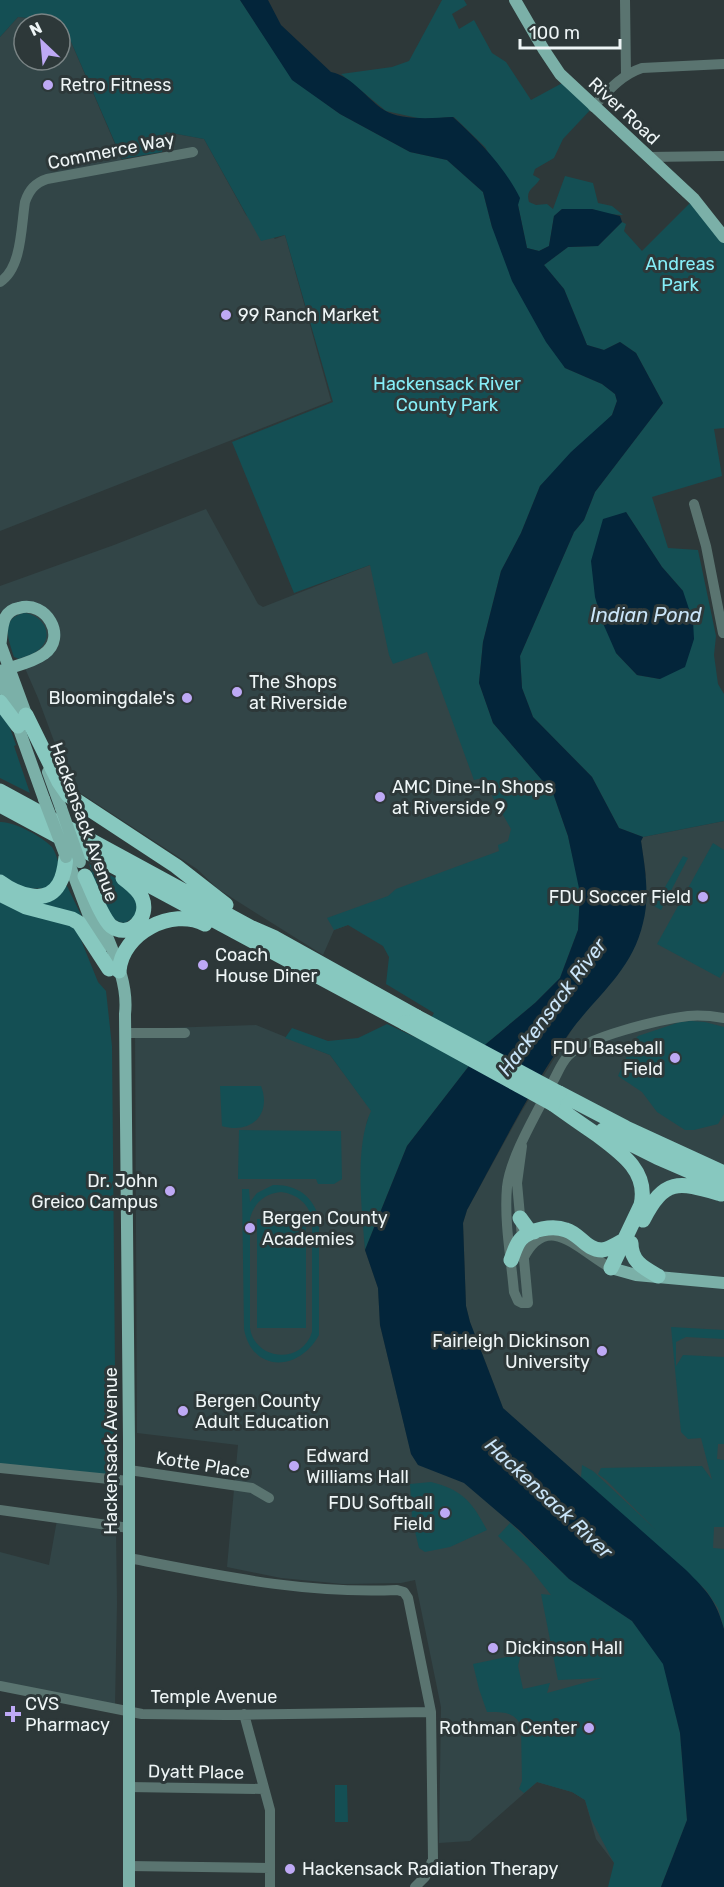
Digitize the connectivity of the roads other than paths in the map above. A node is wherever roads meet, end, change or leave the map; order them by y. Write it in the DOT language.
graph roads {
  1 [pos="515,0"];
  2 [pos="625,0"];
  3 [pos="724,64"];
  4 [pos="626,75"];
  5 [pos="593,107"];
  6 [pos="193,152"];
  7 [pos="724,156"];
  8 [pos="648,157"];
  9 [pos="724,237"];
  10 [pos="0,282"];
  11 [pos="694,504"];
  12 [pos="721,634"];
  13 [pos="0,645"];
  14 [pos="3,671"];
  15 [pos="0,702"];
  16 [pos="22,720"];
  17 [pos="0,791"];
  18 [pos="0,805"];
  19 [pos="0,819"];
  20 [pos="40,827"];
  21 [pos="105,862"];
  22 [pos="77,865"];
  23 [pos="0,882"];
  24 [pos="0,894"];
  25 [pos="246,938"];
  26 [pos="275,938"];
  27 [pos="114,970"];
  28 [pos="724,1018"];
  29 [pos="411,1020"];
  30 [pos="126,1033"];
  31 [pos="185,1033"];
  32 [pos="556,1099"];
  33 [pos="522,1146"];
  34 [pos="724,1162"];
  35 [pos="702,1164"];
  36 [pos="724,1173"];
  37 [pos="724,1186"];
  38 [pos="724,1194"];
  39 [pos="520,1218"];
  40 [pos="528,1235"];
  41 [pos="627,1242"];
  42 [pos="517,1260"];
  43 [pos="614,1270"];
  44 [pos="658,1276"];
  45 [pos="724,1282"];
  46 [pos="0,1468"];
  47 [pos="129,1475"];
  48 [pos="269,1498"];
  49 [pos="0,1510"];
  50 [pos="129,1528"];
  51 [pos="129,1558"];
  52 [pos="0,1686"];
  53 [pos="130,1712"];
  54 [pos="431,1712"];
  55 [pos="244,1714"];
  56 [pos="128,1788"];
  57 [pos="264,1789"];
  58 [pos="128,1866"];
  59 [pos="270,1868"];
  60 [pos="129,1887"];
  61 [pos="270,1887"];
  62 [pos="415,1887"];
  1 -- 5 [label="main road, River Road"];
  2 -- 4 [label="street"];
  3 -- 4 [label="street"];
  4 -- 5 [label="street"];
  5 -- 8 [label="main road, River Road"];
  6 -- 10 [label="street, Commerce Way"];
  7 -- 8 [label="street"];
  8 -- 9 [label="main road, River Road"];
  11 -- 12 [label="street"];
  13 -- 14 [label="main road, Hackensack Avenue"];
  13 -- 14 [label="main road"];
  14 -- 16 [label="main road, Hackensack Avenue"];
  15 -- 16 [label="highway"];
  16 -- 22 [label="main road, Hackensack Avenue, bridge"];
  16 -- 22 [label="main road, Hackensack Avenue, bridge"];
  16 -- 26 [label="highway"];
  17 -- 26 [label="highway"];
  18 -- 20 [label="highway"];
  19 -- 20 [label="highway"];
  20 -- 21 [label="highway"];
  21 -- 22 [label="highway"];
  21 -- 25 [label="highway"];
  22 -- 23 [label="highway"];
  22 -- 27 [label="main road, Hackensack Avenue"];
  22 -- 27 [label="main road, Hackensack Avenue"];
  24 -- 27 [label="highway"];
  25 -- 27 [label="highway"];
  25 -- 29 [label="highway"];
  26 -- 29 [label="highway"];
  27 -- 30 [label="main road, Hackensack Avenue"];
  28 -- 33 [label="street"];
  29 -- 32 [label="highway, bridge"];
  30 -- 31 [label="street"];
  30 -- 47 [label="main road, Hackensack Avenue"];
  32 -- 35 [label="highway"];
  32 -- 37 [label="highway"];
  32 -- 41 [label="highway"];
  33 -- 39 [label="street"];
  33 -- 42 [label="street"];
  34 -- 35 [label="highway"];
  35 -- 36 [label="highway"];
  38 -- 41 [label="highway"];
  39 -- 40 [label="highway"];
  40 -- 41 [label="highway"];
  40 -- 42 [label="highway"];
  41 -- 43 [label="highway"];
  41 -- 44 [label="highway"];
  42 -- 42 [label="street"];
  42 -- 43 [label="street"];
  43 -- 44 [label="main road"];
  44 -- 45 [label="main road"];
  46 -- 47 [label="street, Kotte Place"];
  47 -- 48 [label="street, Kotte Place"];
  47 -- 50 [label="main road, Hackensack Avenue"];
  49 -- 50 [label="street"];
  50 -- 51 [label="main road, Hackensack Avenue"];
  51 -- 53 [label="main road, Hackensack Avenue"];
  51 -- 54 [label="street"];
  52 -- 53 [label="street, Temple Avenue"];
  53 -- 55 [label="street, Temple Avenue"];
  53 -- 56 [label="main road, Hackensack Avenue"];
  54 -- 55 [label="street, Temple Avenue"];
  54 -- 62 [label="street"];
  55 -- 57 [label="street"];
  56 -- 57 [label="street, Dyatt Place"];
  56 -- 58 [label="main road, Hackensack Avenue"];
  57 -- 59 [label="street"];
  58 -- 59 [label="street"];
  58 -- 60 [label="main road, Hackensack Avenue"];
  59 -- 61 [label="street"];
}
